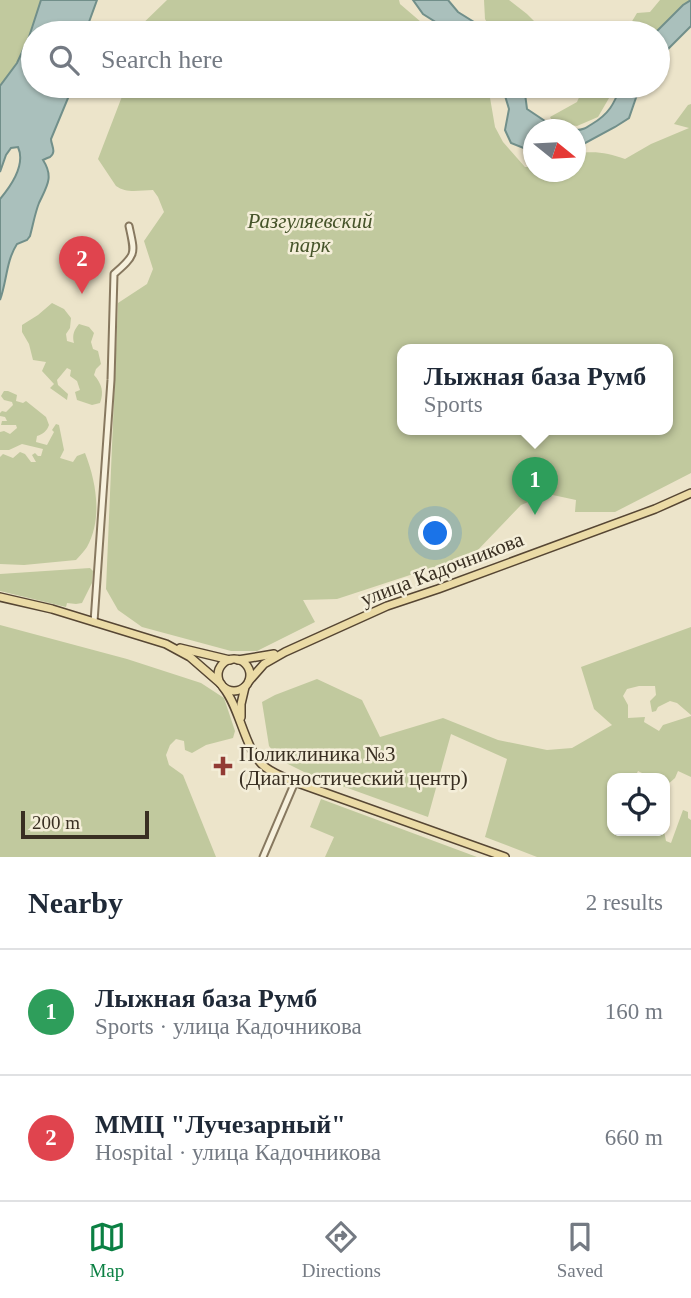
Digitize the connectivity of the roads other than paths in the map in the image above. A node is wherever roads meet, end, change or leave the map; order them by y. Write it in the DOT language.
graph roads {
  1 [pos="129,226"];
  2 [pos="691,493"];
  3 [pos="0,597"];
  4 [pos="94,622"];
  5 [pos="166,645"];
  6 [pos="285,652"];
  7 [pos="234,660"];
  8 [pos="248,682"];
  9 [pos="222,685"];
  10 [pos="242,724"];
  11 [pos="295,782"];
  12 [pos="263,857"];
  13 [pos="505,857"];
  1 -- 4 [label="street"];
  2 -- 6 [label="main road, улица Кадочникова"];
  3 -- 4 [label="main road"];
  4 -- 5 [label="main road"];
  5 -- 7 [label="main road"];
  5 -- 9 [label="main road"];
  6 -- 7 [label="main road"];
  6 -- 8 [label="main road"];
  7 -- 8 [label="main road"];
  7 -- 9 [label="main road"];
  8 -- 9 [label="main road"];
  8 -- 10 [label="main road"];
  9 -- 10 [label="main road"];
  10 -- 11 [label="main road"];
  11 -- 12 [label="street"];
  11 -- 13 [label="main road"];
}
